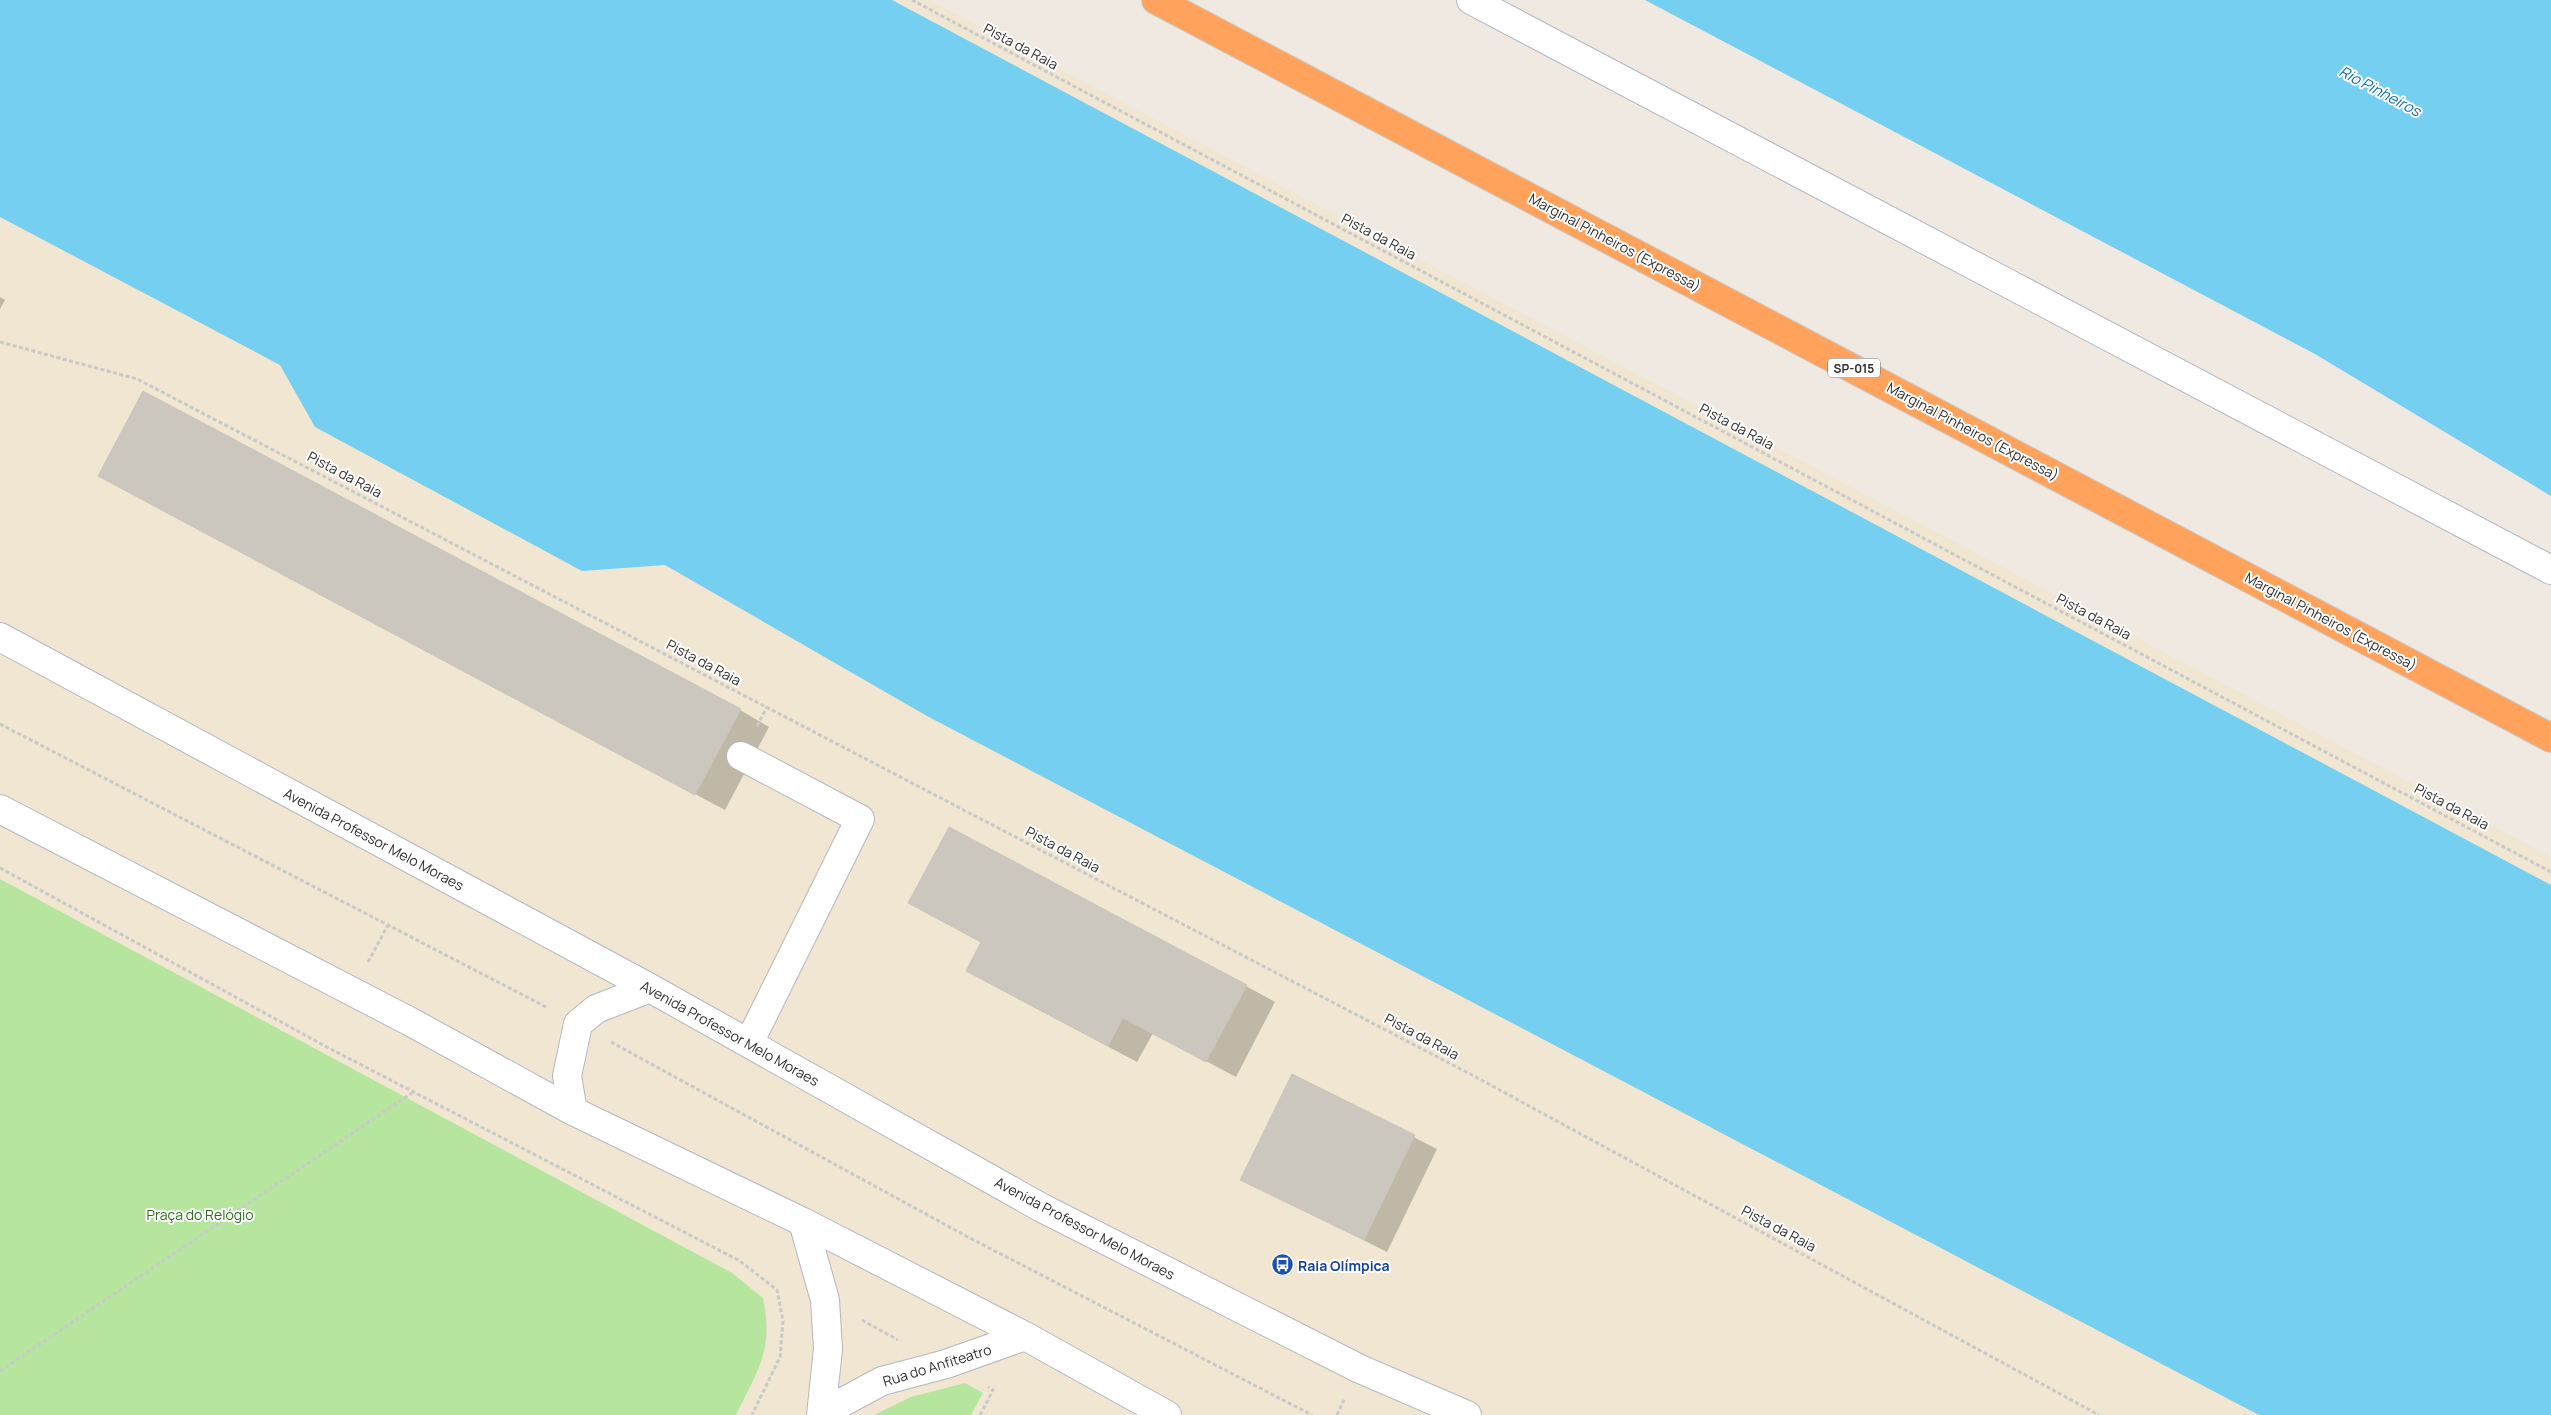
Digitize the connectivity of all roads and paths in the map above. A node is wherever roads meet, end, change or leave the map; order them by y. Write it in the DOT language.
graph roads {
  1 [pos="912,0"];
  2 [pos="1156,0"];
  3 [pos="1471,0"];
  4 [pos="0,342"];
  5 [pos="2551,570"];
  6 [pos="0,637"];
  7 [pos="0,724"];
  8 [pos="2551,738"];
  9 [pos="741,756"];
  10 [pos="0,809"];
  11 [pos="0,868"];
  12 [pos="2551,872"];
  13 [pos="388,925"];
  14 [pos="650,988"];
  15 [pos="352,991"];
  16 [pos="578,1024"];
  17 [pos="749,1043"];
  18 [pos="412,1093"];
  19 [pos="573,1110"];
  20 [pos="803,1222"];
  21 [pos="825,1300"];
  22 [pos="1025,1336"];
  23 [pos="902,1341"];
  24 [pos="0,1371"];
  25 [pos="986,1386"];
  26 [pos="752,1415"];
  27 [pos="820,1415"];
  28 [pos="828,1415"];
  29 [pos="980,1415"];
  30 [pos="1167,1415"];
  31 [pos="1312,1415"];
  32 [pos="1467,1415"];
  33 [pos="2099,1415"];
  1 -- 12 [label="path, Pista da Raia"];
  2 -- 8 [label="highway, Marginal Pinheiros (Expressa) / SP-015"];
  3 -- 5 [label="street"];
  4 -- 33 [label="path, Pista da Raia"];
  6 -- 14 [label="street, Avenida Professor Melo Moraes"];
  7 -- 13 [label="path"];
  9 -- 17 [label="street"];
  10 -- 15 [label="street"];
  11 -- 18 [label="path"];
  13 -- 15 [label="path"];
  13 -- 16 [label="path"];
  14 -- 16 [label="street"];
  14 -- 17 [label="street, Avenida Professor Melo Moraes"];
  15 -- 19 [label="street"];
  16 -- 19 [label="street"];
  16 -- 31 [label="path"];
  17 -- 32 [label="street, Avenida Professor Melo Moraes"];
  18 -- 24 [label="path"];
  18 -- 26 [label="path"];
  19 -- 20 [label="street"];
  20 -- 21 [label="street"];
  20 -- 22 [label="street"];
  21 -- 23 [label="path"];
  21 -- 27 [label="street"];
  22 -- 28 [label="street, Rua do Anfiteatro"];
  22 -- 30 [label="street"];
  25 -- 29 [label="path"];
}
